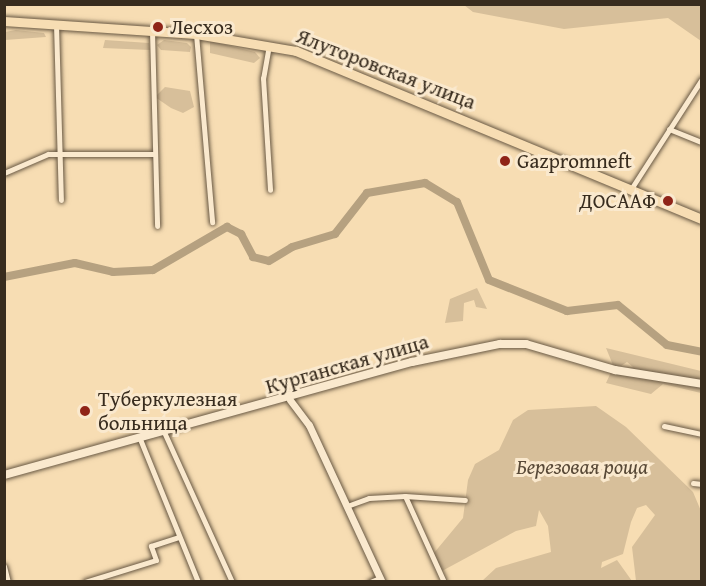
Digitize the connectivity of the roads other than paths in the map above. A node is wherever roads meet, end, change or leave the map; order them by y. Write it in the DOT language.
graph roads {
  1 [pos="4,21"];
  2 [pos="56,24"];
  3 [pos="152,31"];
  4 [pos="196,34"];
  5 [pos="269,45"];
  6 [pos="702,79"];
  7 [pos="669,129"];
  8 [pos="702,142"];
  9 [pos="154,154"];
  10 [pos="60,155"];
  11 [pos="4,173"];
  12 [pos="632,189"];
  13 [pos="270,190"];
  14 [pos="61,200"];
  15 [pos="702,219"];
  16 [pos="212,222"];
  17 [pos="157,226"];
  18 [pos="702,384"];
  19 [pos="290,400"];
  20 [pos="664,426"];
  21 [pos="164,432"];
  22 [pos="702,434"];
  23 [pos="140,439"];
  24 [pos="4,475"];
  25 [pos="693,483"];
  26 [pos="702,484"];
  27 [pos="405,496"];
  28 [pos="465,500"];
  29 [pos="347,506"];
  30 [pos="178,537"];
  31 [pos="4,566"];
  32 [pos="381,580"];
  33 [pos="8,582"];
  34 [pos="85,582"];
  35 [pos="198,582"];
  36 [pos="232,582"];
  37 [pos="370,582"];
  38 [pos="444,582"];
  1 -- 2 [label="main road, Ялуторовская улица"];
  2 -- 3 [label="main road, Ялуторовская улица"];
  2 -- 10 [label="street"];
  3 -- 4 [label="main road, Ялуторовская улица"];
  3 -- 9 [label="street"];
  4 -- 5 [label="main road, Ялуторовская улица"];
  4 -- 16 [label="street"];
  5 -- 12 [label="main road, Ялуторовская улица"];
  5 -- 13 [label="street"];
  6 -- 7 [label="street"];
  7 -- 8 [label="street"];
  7 -- 12 [label="street"];
  9 -- 10 [label="street"];
  9 -- 17 [label="street"];
  10 -- 11 [label="street"];
  10 -- 14 [label="street"];
  12 -- 15 [label="main road, Ялуторовская улица"];
  18 -- 19 [label="main road, Курганская улица"];
  19 -- 21 [label="main road, Курганская улица"];
  19 -- 29 [label="street"];
  20 -- 22 [label="street"];
  21 -- 23 [label="main road, Курганская улица"];
  21 -- 36 [label="street"];
  23 -- 24 [label="main road, Курганская улица"];
  23 -- 30 [label="street"];
  25 -- 26 [label="street"];
  27 -- 28 [label="street"];
  27 -- 29 [label="street"];
  27 -- 38 [label="street"];
  29 -- 32 [label="street"];
  30 -- 34 [label="street"];
  30 -- 35 [label="street"];
  31 -- 33 [label="street"];
  32 -- 37 [label="street"];
}
